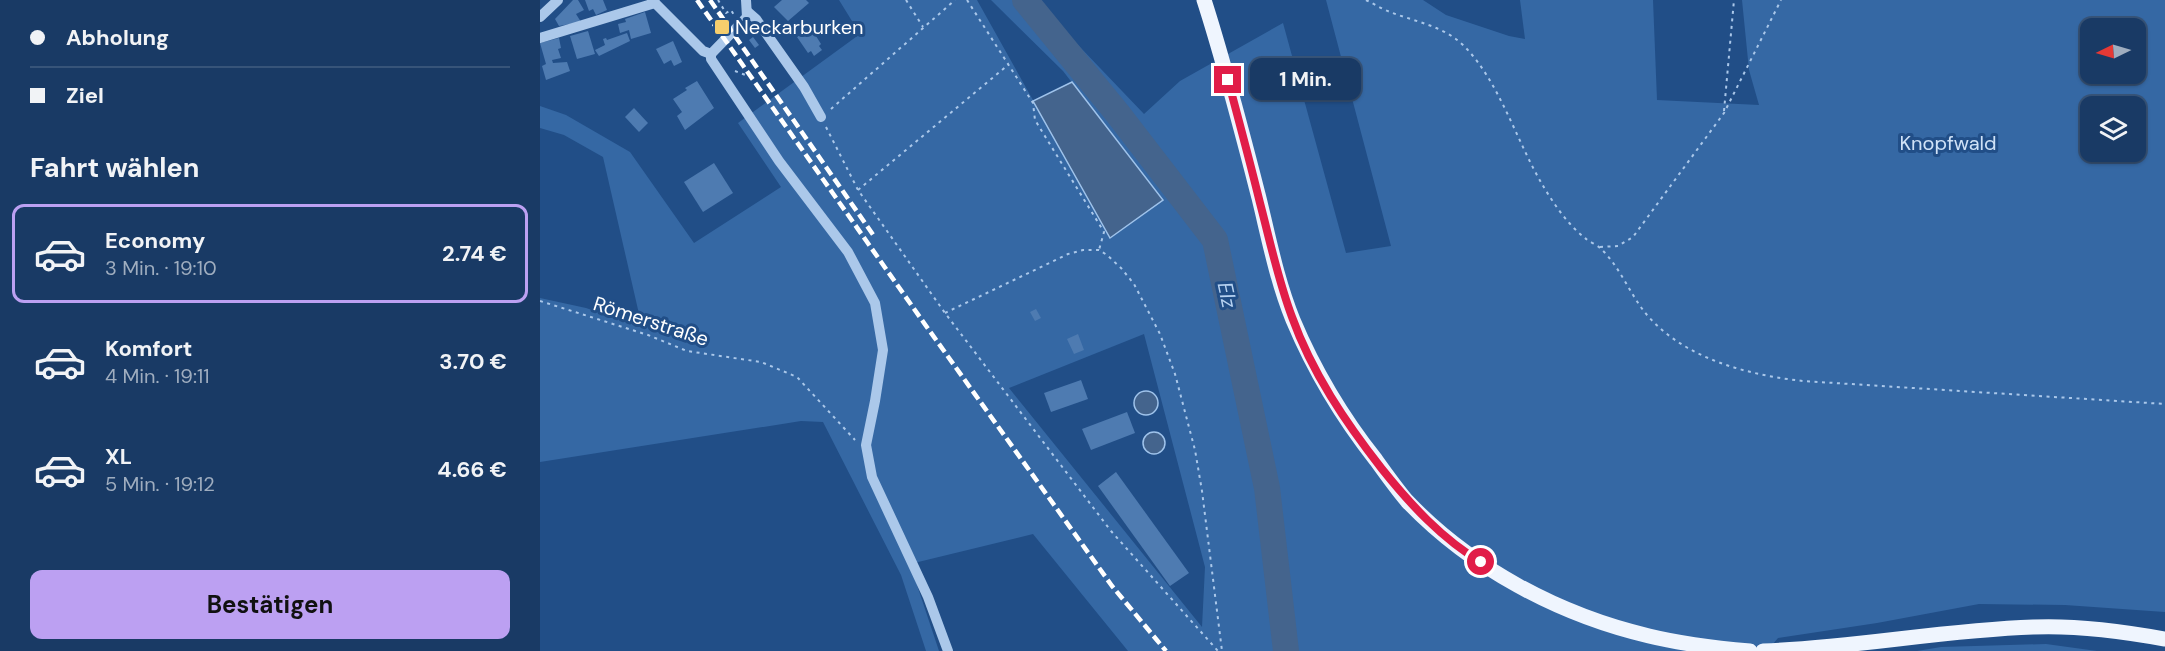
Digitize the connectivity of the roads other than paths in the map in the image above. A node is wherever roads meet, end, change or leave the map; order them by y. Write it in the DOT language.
graph roads {
  1 [pos="558,0"];
  2 [pos="747,0"];
  3 [pos="1204,0"];
  4 [pos="653,1"];
  5 [pos="748,12"];
  6 [pos="540,17"];
  7 [pos="540,38"];
  8 [pos="711,54"];
  9 [pos="821,117"];
  10 [pos="2165,639"];
  11 [pos="948,651"];
  12 [pos="1750,651"];
  13 [pos="1763,651"];
  1 -- 6 [label="street"];
  2 -- 5 [label="street"];
  3 -- 12 [label="main road"];
  4 -- 7 [label="street"];
  4 -- 8 [label="street"];
  5 -- 8 [label="street"];
  5 -- 9 [label="street"];
  8 -- 11 [label="street"];
  10 -- 13 [label="main road"];
}
